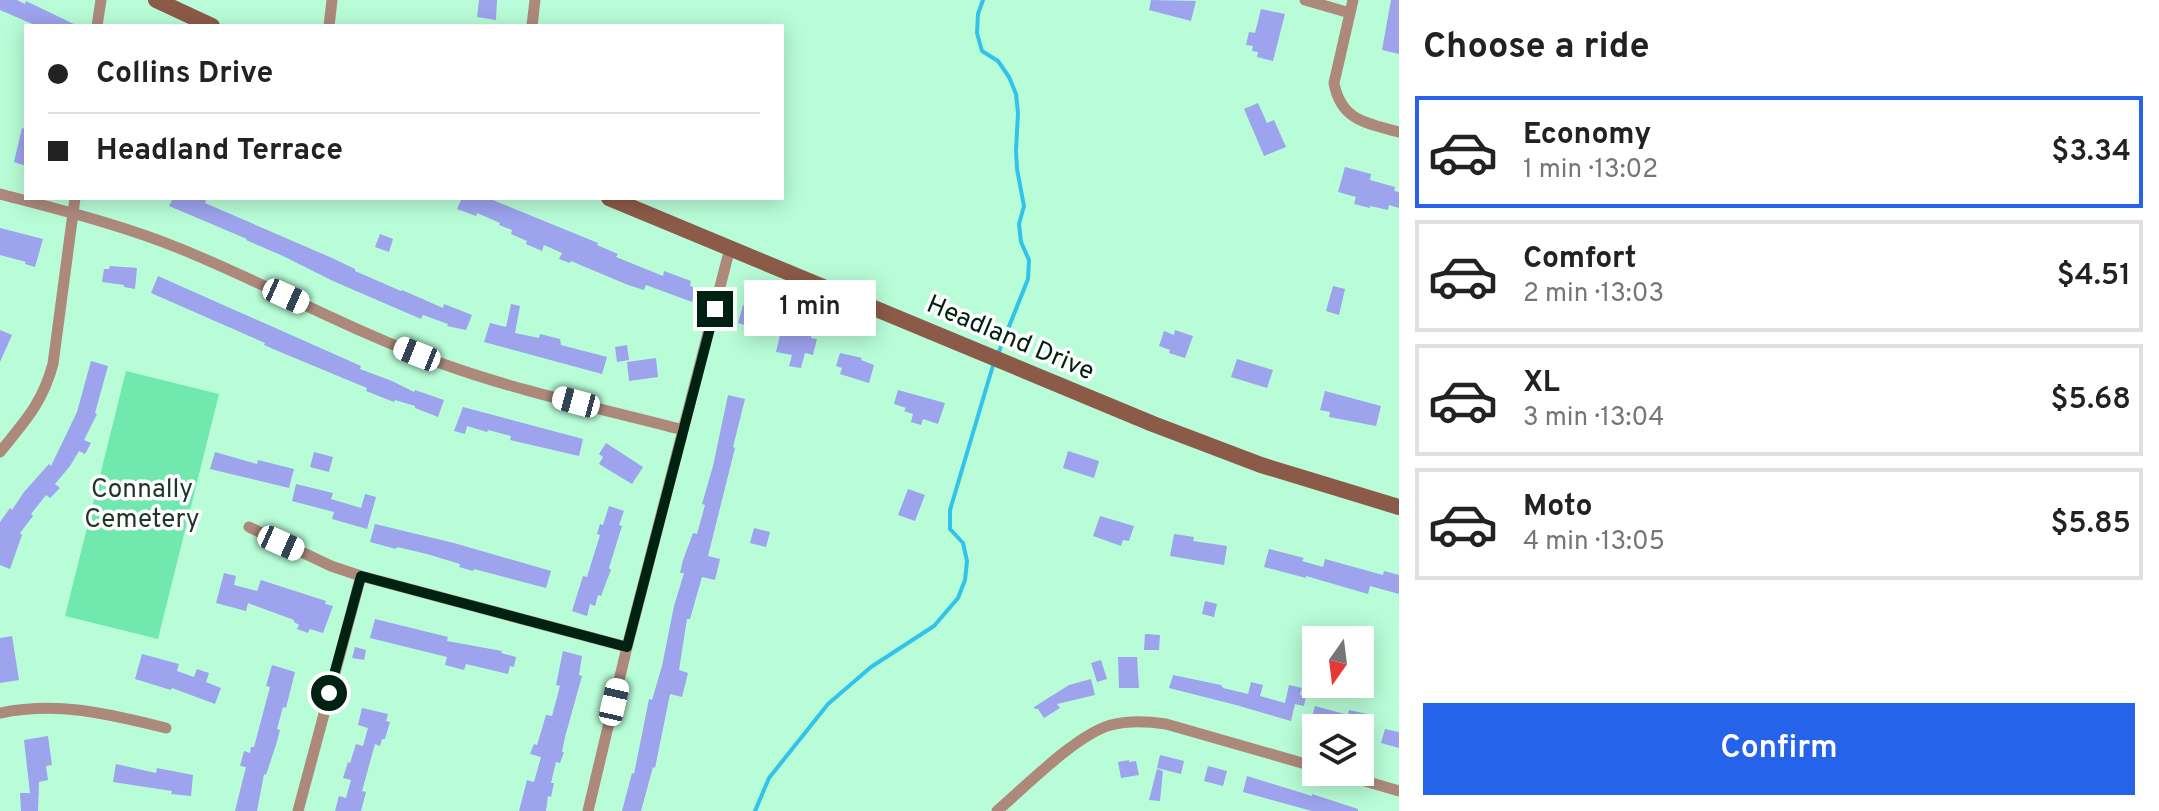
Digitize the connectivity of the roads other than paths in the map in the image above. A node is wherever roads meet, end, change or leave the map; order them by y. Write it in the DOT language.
graph roads {
  1 [pos="101,0"];
  2 [pos="156,0"];
  3 [pos="332,0"];
  4 [pos="535,0"];
  5 [pos="1305,0"];
  6 [pos="1353,0"];
  7 [pos="1350,13"];
  8 [pos="97,24"];
  9 [pos="208,24"];
  10 [pos="329,24"];
  11 [pos="532,24"];
  12 [pos="1399,132"];
  13 [pos="0,194"];
  14 [pos="75,200"];
  15 [pos="614,200"];
  16 [pos="73,213"];
  17 [pos="730,248"];
  18 [pos="683,430"];
  19 [pos="0,452"];
  20 [pos="1399,507"];
  21 [pos="249,527"];
  22 [pos="361,576"];
  23 [pos="627,647"];
  24 [pos="0,713"];
  25 [pos="166,728"];
  26 [pos="1302,763"];
  27 [pos="1374,784"];
  28 [pos="1399,791"];
  29 [pos="298,811"];
  30 [pos="588,811"];
  31 [pos="997,811"];
  1 -- 8 [label="street"];
  2 -- 9 [label="main road"];
  3 -- 10 [label="street"];
  4 -- 11 [label="street"];
  5 -- 7 [label="street"];
  6 -- 7 [label="street"];
  7 -- 12 [label="street"];
  13 -- 16 [label="street"];
  14 -- 16 [label="street"];
  15 -- 17 [label="main road, Headland Drive"];
  16 -- 18 [label="street"];
  16 -- 19 [label="street"];
  17 -- 18 [label="street"];
  17 -- 20 [label="main road, Headland Drive"];
  18 -- 23 [label="street"];
  21 -- 22 [label="street"];
  22 -- 23 [label="street"];
  22 -- 29 [label="street"];
  23 -- 30 [label="street"];
  24 -- 25 [label="street"];
  26 -- 31 [label="street"];
  27 -- 28 [label="street"];
}
